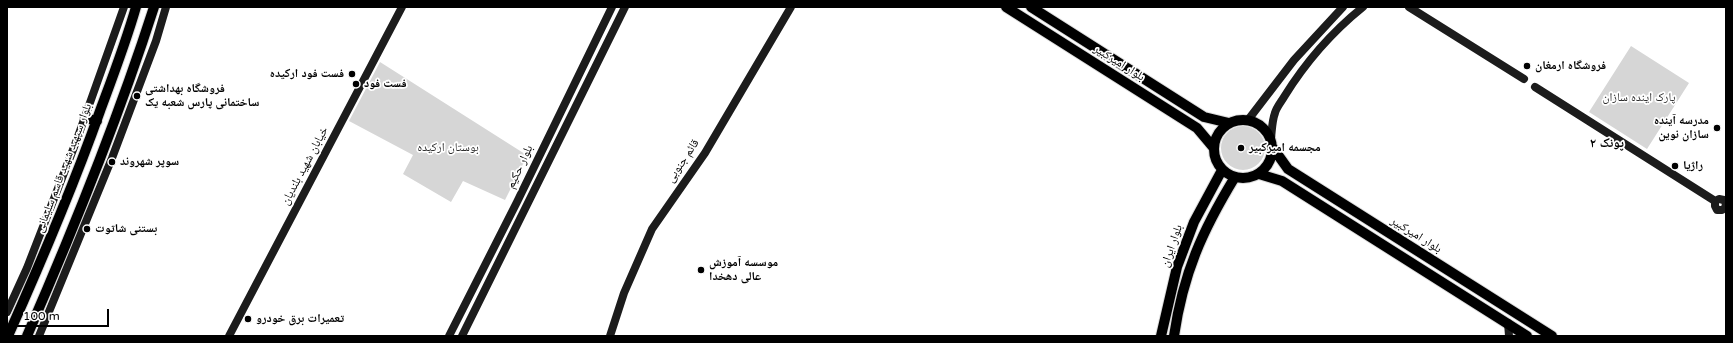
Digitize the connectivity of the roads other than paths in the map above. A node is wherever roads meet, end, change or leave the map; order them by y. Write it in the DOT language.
graph roads {
  1 [pos="124,7"];
  2 [pos="136,7"];
  3 [pos="154,7"];
  4 [pos="166,7"];
  5 [pos="402,7"];
  6 [pos="612,7"];
  7 [pos="625,7"];
  8 [pos="791,7"];
  9 [pos="1006,7"];
  10 [pos="1031,7"];
  11 [pos="1363,7"];
  12 [pos="1409,7"];
  13 [pos="1341,8"];
  14 [pos="1524,80"];
  15 [pos="1535,87"];
  16 [pos="85,118"];
  17 [pos="1248,120"];
  18 [pos="96,121"];
  19 [pos="1229,123"];
  20 [pos="1272,143"];
  21 [pos="1213,147"];
  22 [pos="1222,170"];
  23 [pos="1259,174"];
  24 [pos="1235,177"];
  25 [pos="1726,206"];
  26 [pos="12,300"];
  27 [pos="22,305"];
  28 [pos="7,312"];
  29 [pos="1508,323"];
  30 [pos="29,332"];
  31 [pos="40,334"];
  32 [pos="8,336"];
  33 [pos="49,336"];
  34 [pos="229,336"];
  35 [pos="449,336"];
  36 [pos="462,336"];
  37 [pos="610,336"];
  38 [pos="1161,336"];
  39 [pos="1174,336"];
  40 [pos="1509,336"];
  41 [pos="1527,336"];
  42 [pos="1552,336"];
  1 -- 16 [label="street"];
  2 -- 18 [label="main road, بلوار سپهبد شهید قاسم سلیمانی"];
  3 -- 30 [label="main road"];
  4 -- 31 [label="street"];
  5 -- 34 [label="street, خیابان شهید بلندیان"];
  6 -- 35 [label="street, بلوار حکیم"];
  7 -- 36 [label="street, بلوار حکیم"];
  8 -- 37 [label="street, قائم جنوبی"];
  9 -- 21 [label="main road, بلوار امیرکبیر"];
  10 -- 19 [label="main road, بلوار امیرکبیر"];
  11 -- 20 [label="street"];
  12 -- 14 [label="street"];
  13 -- 17 [label="street"];
  15 -- 25 [label="street"];
  16 -- 18 [label="main road"];
  16 -- 26 [label="street"];
  17 -- 19 [label="main road"];
  17 -- 20 [label="main road"];
  18 -- 27 [label="main road, بلوار سپهبد شهید قاسم سلیمانی"];
  19 -- 21 [label="main road"];
  20 -- 23 [label="main road"];
  20 -- 42 [label="main road, بلوار امیرکبیر"];
  21 -- 22 [label="main road"];
  22 -- 24 [label="main road"];
  22 -- 38 [label="main road, بلوار ایران"];
  23 -- 24 [label="main road"];
  23 -- 29 [label="main road"];
  24 -- 39 [label="main road, بلوار ایران"];
  26 -- 27 [label="street"];
  26 -- 28 [label="street"];
  27 -- 32 [label="main road, بلوار سپهبد شهید قاسم سلیمانی"];
  29 -- 40 [label="street"];
  29 -- 41 [label="main road"];
  30 -- 31 [label="street"];
  31 -- 33 [label="street"];
}
